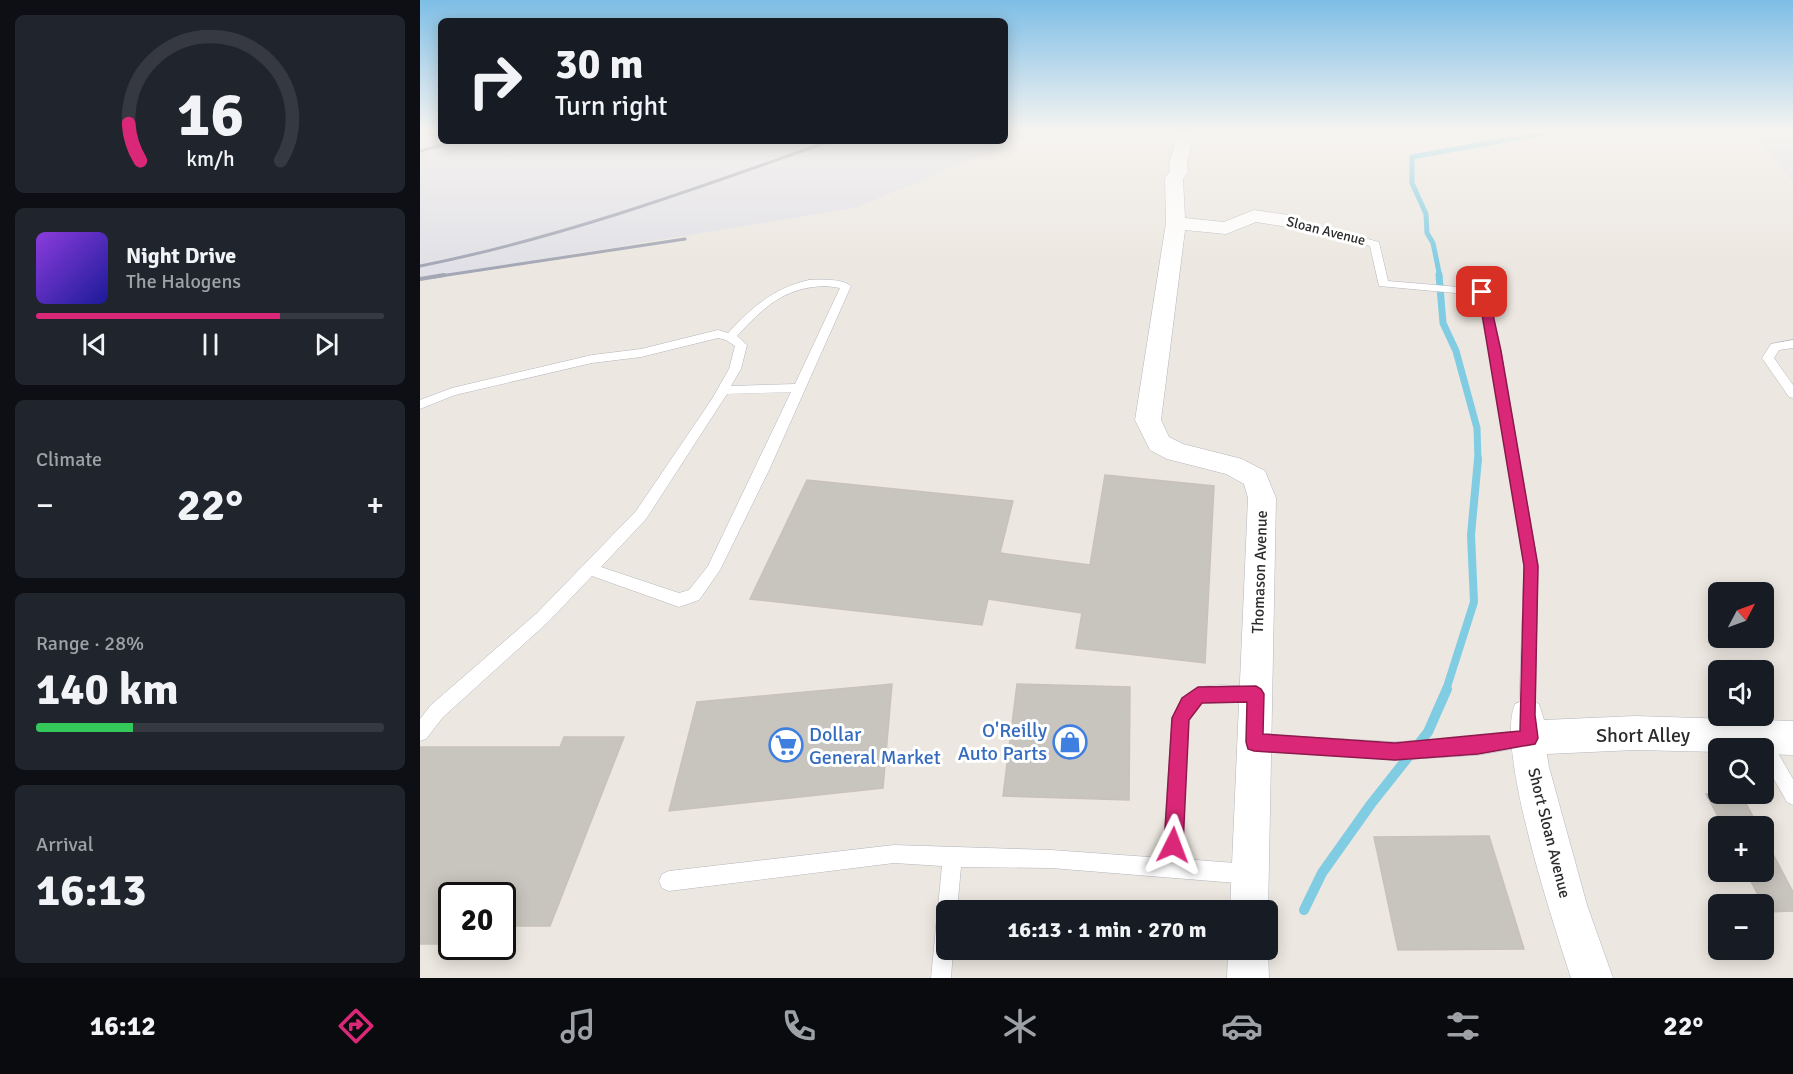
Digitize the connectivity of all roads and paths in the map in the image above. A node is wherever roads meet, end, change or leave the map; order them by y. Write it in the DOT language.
graph roads {
  1 [pos="1176,176"];
  2 [pos="1295,222"];
  3 [pos="1176,223"];
  4 [pos="1482,292"];
  5 [pos="730,337"];
  6 [pos="1793,344"];
  7 [pos="800,388"];
  8 [pos="723,390"];
  9 [pos="1793,394"];
  10 [pos="420,405"];
  11 [pos="590,569"];
  12 [pos="1256,694"];
  13 [pos="1528,726"];
  14 [pos="420,733"];
  15 [pos="1759,737"];
  16 [pos="1793,738"];
  17 [pos="1254,742"];
  18 [pos="1793,796"];
  19 [pos="952,856"];
  20 [pos="1172,867"];
  21 [pos="1252,875"];
  22 [pos="669,881"];
  23 [pos="948,900"];
  24 [pos="1251,900"];
  25 [pos="942,960"];
  26 [pos="1248,960"];
  27 [pos="941,978"];
  28 [pos="1248,978"];
  29 [pos="1592,978"];
  1 -- 3 [label="street, Thomason Avenue"];
  2 -- 3 [label="street, Sloan Avenue"];
  2 -- 4 [label="lane, Sloan Avenue"];
  3 -- 12 [label="street, Thomason Avenue"];
  4 -- 13 [label="lane, Short Sloan Avenue"];
  5 -- 7 [label="lane"];
  5 -- 8 [label="lane"];
  5 -- 10 [label="lane"];
  6 -- 9 [label="lane"];
  7 -- 8 [label="lane"];
  7 -- 11 [label="lane"];
  8 -- 11 [label="lane"];
  11 -- 14 [label="lane"];
  12 -- 17 [label="street, Thomason Avenue"];
  12 -- 20 [label="lane"];
  13 -- 15 [label="street, Short Alley"];
  13 -- 17 [label="lane"];
  13 -- 29 [label="street, Short Sloan Avenue"];
  15 -- 16 [label="street, Short Alley"];
  15 -- 18 [label="lane"];
  17 -- 21 [label="street, Thomason Avenue"];
  19 -- 20 [label="lane"];
  19 -- 22 [label="lane"];
  19 -- 23 [label="lane"];
  20 -- 21 [label="lane"];
  21 -- 24 [label="street, Thomason Avenue"];
  25 -- 27 [label="lane"];
  26 -- 28 [label="street"];
}
